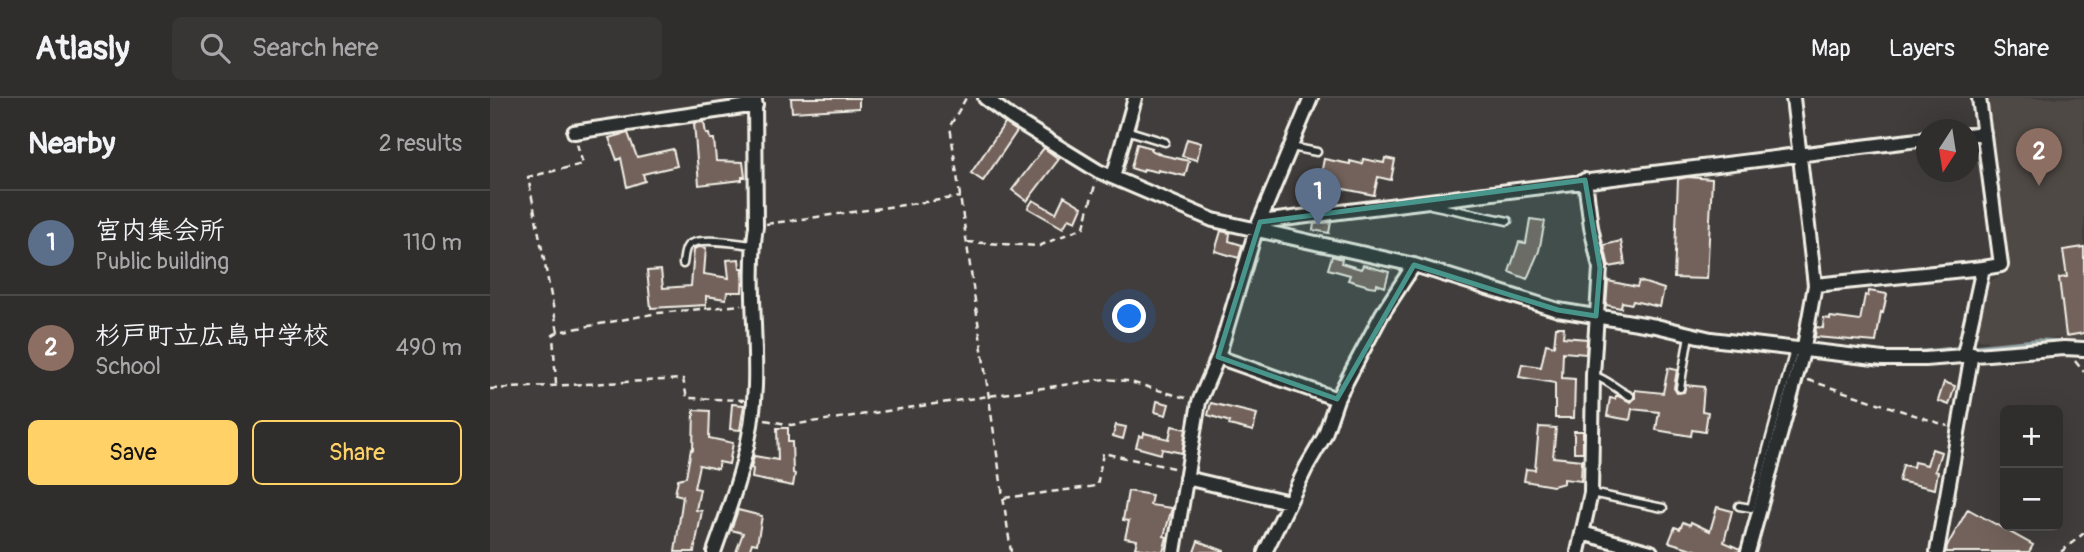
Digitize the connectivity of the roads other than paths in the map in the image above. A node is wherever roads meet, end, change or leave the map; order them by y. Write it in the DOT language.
graph roads {
  1 [pos="985,98"];
  2 [pos="1135,98"];
  3 [pos="1311,98"];
  4 [pos="1793,98"];
  5 [pos="1979,98"];
  6 [pos="756,101"];
  7 [pos="1126,130"];
  8 [pos="574,132"];
  9 [pos="1984,133"];
  10 [pos="1979,134"];
  11 [pos="1916,140"];
  12 [pos="1165,142"];
  13 [pos="1291,147"];
  14 [pos="1317,152"];
  15 [pos="1799,154"];
  16 [pos="1113,177"];
  17 [pos="1585,180"];
  18 [pos="1417,202"];
  19 [pos="1508,221"];
  20 [pos="1258,226"];
  21 [pos="753,245"];
  22 [pos="683,264"];
  23 [pos="1414,265"];
  24 [pos="1983,268"];
  25 [pos="1815,285"];
  26 [pos="1596,316"];
  27 [pos="1689,334"];
  28 [pos="2084,349"];
  29 [pos="1798,351"];
  30 [pos="1968,354"];
  31 [pos="1217,357"];
  32 [pos="1593,375"];
  33 [pos="1680,388"];
  34 [pos="1630,396"];
  35 [pos="1337,399"];
  36 [pos="1187,475"];
  37 [pos="1591,493"];
  38 [pos="1289,502"];
  39 [pos="1739,506"];
  40 [pos="1663,508"];
  41 [pos="1582,533"];
  42 [pos="714,552"];
  43 [pos="1174,552"];
  44 [pos="1265,552"];
  45 [pos="1578,552"];
  46 [pos="1651,552"];
  47 [pos="1748,552"];
  48 [pos="1937,552"];
  1 -- 16 [label="street"];
  2 -- 7 [label="street"];
  3 -- 13 [label="street"];
  4 -- 15 [label="street"];
  5 -- 9 [label="street"];
  6 -- 8 [label="street"];
  6 -- 21 [label="street"];
  7 -- 12 [label="lane"];
  7 -- 16 [label="street"];
  9 -- 10 [label="street"];
  9 -- 24 [label="street"];
  11 -- 15 [label="street"];
  13 -- 14 [label="lane"];
  13 -- 20 [label="street"];
  15 -- 17 [label="street"];
  15 -- 25 [label="street"];
  16 -- 20 [label="street"];
  17 -- 18 [label="street"];
  17 -- 26 [label="street"];
  18 -- 19 [label="lane"];
  18 -- 20 [label="street"];
  20 -- 23 [label="street"];
  20 -- 31 [label="street"];
  21 -- 22 [label="lane"];
  21 -- 42 [label="street"];
  23 -- 26 [label="street"];
  23 -- 35 [label="street"];
  24 -- 25 [label="street"];
  24 -- 30 [label="street"];
  25 -- 29 [label="street"];
  26 -- 27 [label="street"];
  26 -- 32 [label="street"];
  27 -- 29 [label="street"];
  27 -- 33 [label="lane"];
  28 -- 30 [label="street"];
  29 -- 30 [label="street"];
  29 -- 39 [label="lane"];
  29 -- 47 [label="street"];
  30 -- 48 [label="street"];
  31 -- 35 [label="street"];
  31 -- 36 [label="street"];
  32 -- 34 [label="lane"];
  32 -- 37 [label="street"];
  35 -- 38 [label="street"];
  36 -- 38 [label="street"];
  36 -- 43 [label="street"];
  37 -- 40 [label="lane"];
  37 -- 41 [label="street"];
  38 -- 44 [label="street"];
  41 -- 45 [label="street"];
  41 -- 46 [label="street"];
}
